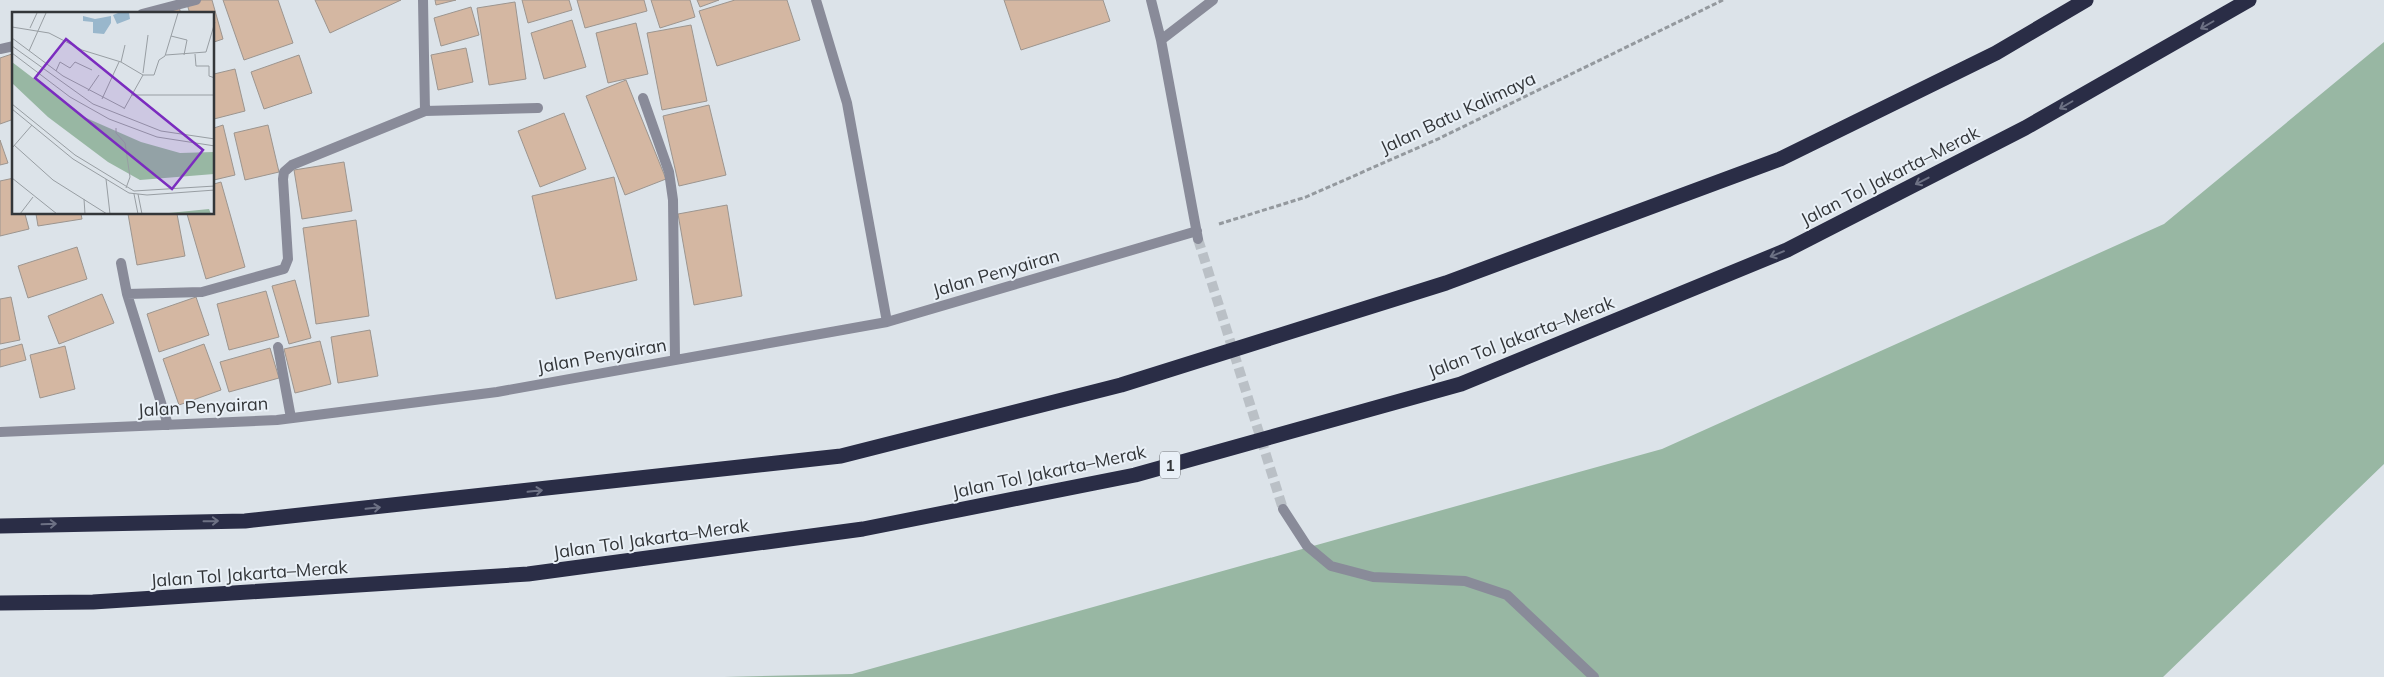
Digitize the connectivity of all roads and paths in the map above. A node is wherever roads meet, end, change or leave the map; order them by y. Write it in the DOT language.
graph roads {
  1 [pos="196,0"];
  2 [pos="423,0"];
  3 [pos="816,0"];
  4 [pos="1151,0"];
  5 [pos="1213,0"];
  6 [pos="1723,0"];
  7 [pos="2086,0"];
  8 [pos="2249,0"];
  9 [pos="150,12"];
  10 [pos="1161,40"];
  11 [pos="643,98"];
  12 [pos="538,108"];
  13 [pos="425,111"];
  14 [pos="1198,235"];
  15 [pos="121,263"];
  16 [pos="127,294"];
  17 [pos="887,322"];
  18 [pos="278,347"];
  19 [pos="675,359"];
  20 [pos="290,418"];
  21 [pos="168,425"];
  22 [pos="0,432"];
  23 [pos="1284,509"];
  24 [pos="0,526"];
  25 [pos="0,603"];
  26 [pos="1594,677"];
  1 -- 9 [label="street"];
  2 -- 13 [label="street"];
  3 -- 17 [label="street"];
  4 -- 10 [label="street"];
  5 -- 10 [label="street"];
  6 -- 14 [label="path, Jalan Batu Kalimaya"];
  24 -- 7 [label="highway, one-way"];
  8 -- 25 [label="highway, Jalan Tol Jakarta–Merak / 1, one-way"];
  10 -- 14 [label="street"];
  11 -- 19 [label="street"];
  12 -- 13 [label="street"];
  13 -- 16 [label="street"];
  14 -- 17 [label="street, Jalan Penyairan"];
  15 -- 16 [label="street"];
  16 -- 21 [label="street"];
  17 -- 19 [label="street, Jalan Penyairan"];
  18 -- 20 [label="street"];
  19 -- 20 [label="street, Jalan Penyairan"];
  20 -- 21 [label="street, Jalan Penyairan"];
  21 -- 22 [label="street, Jalan Penyairan"];
  23 -- 26 [label="street"];
}
